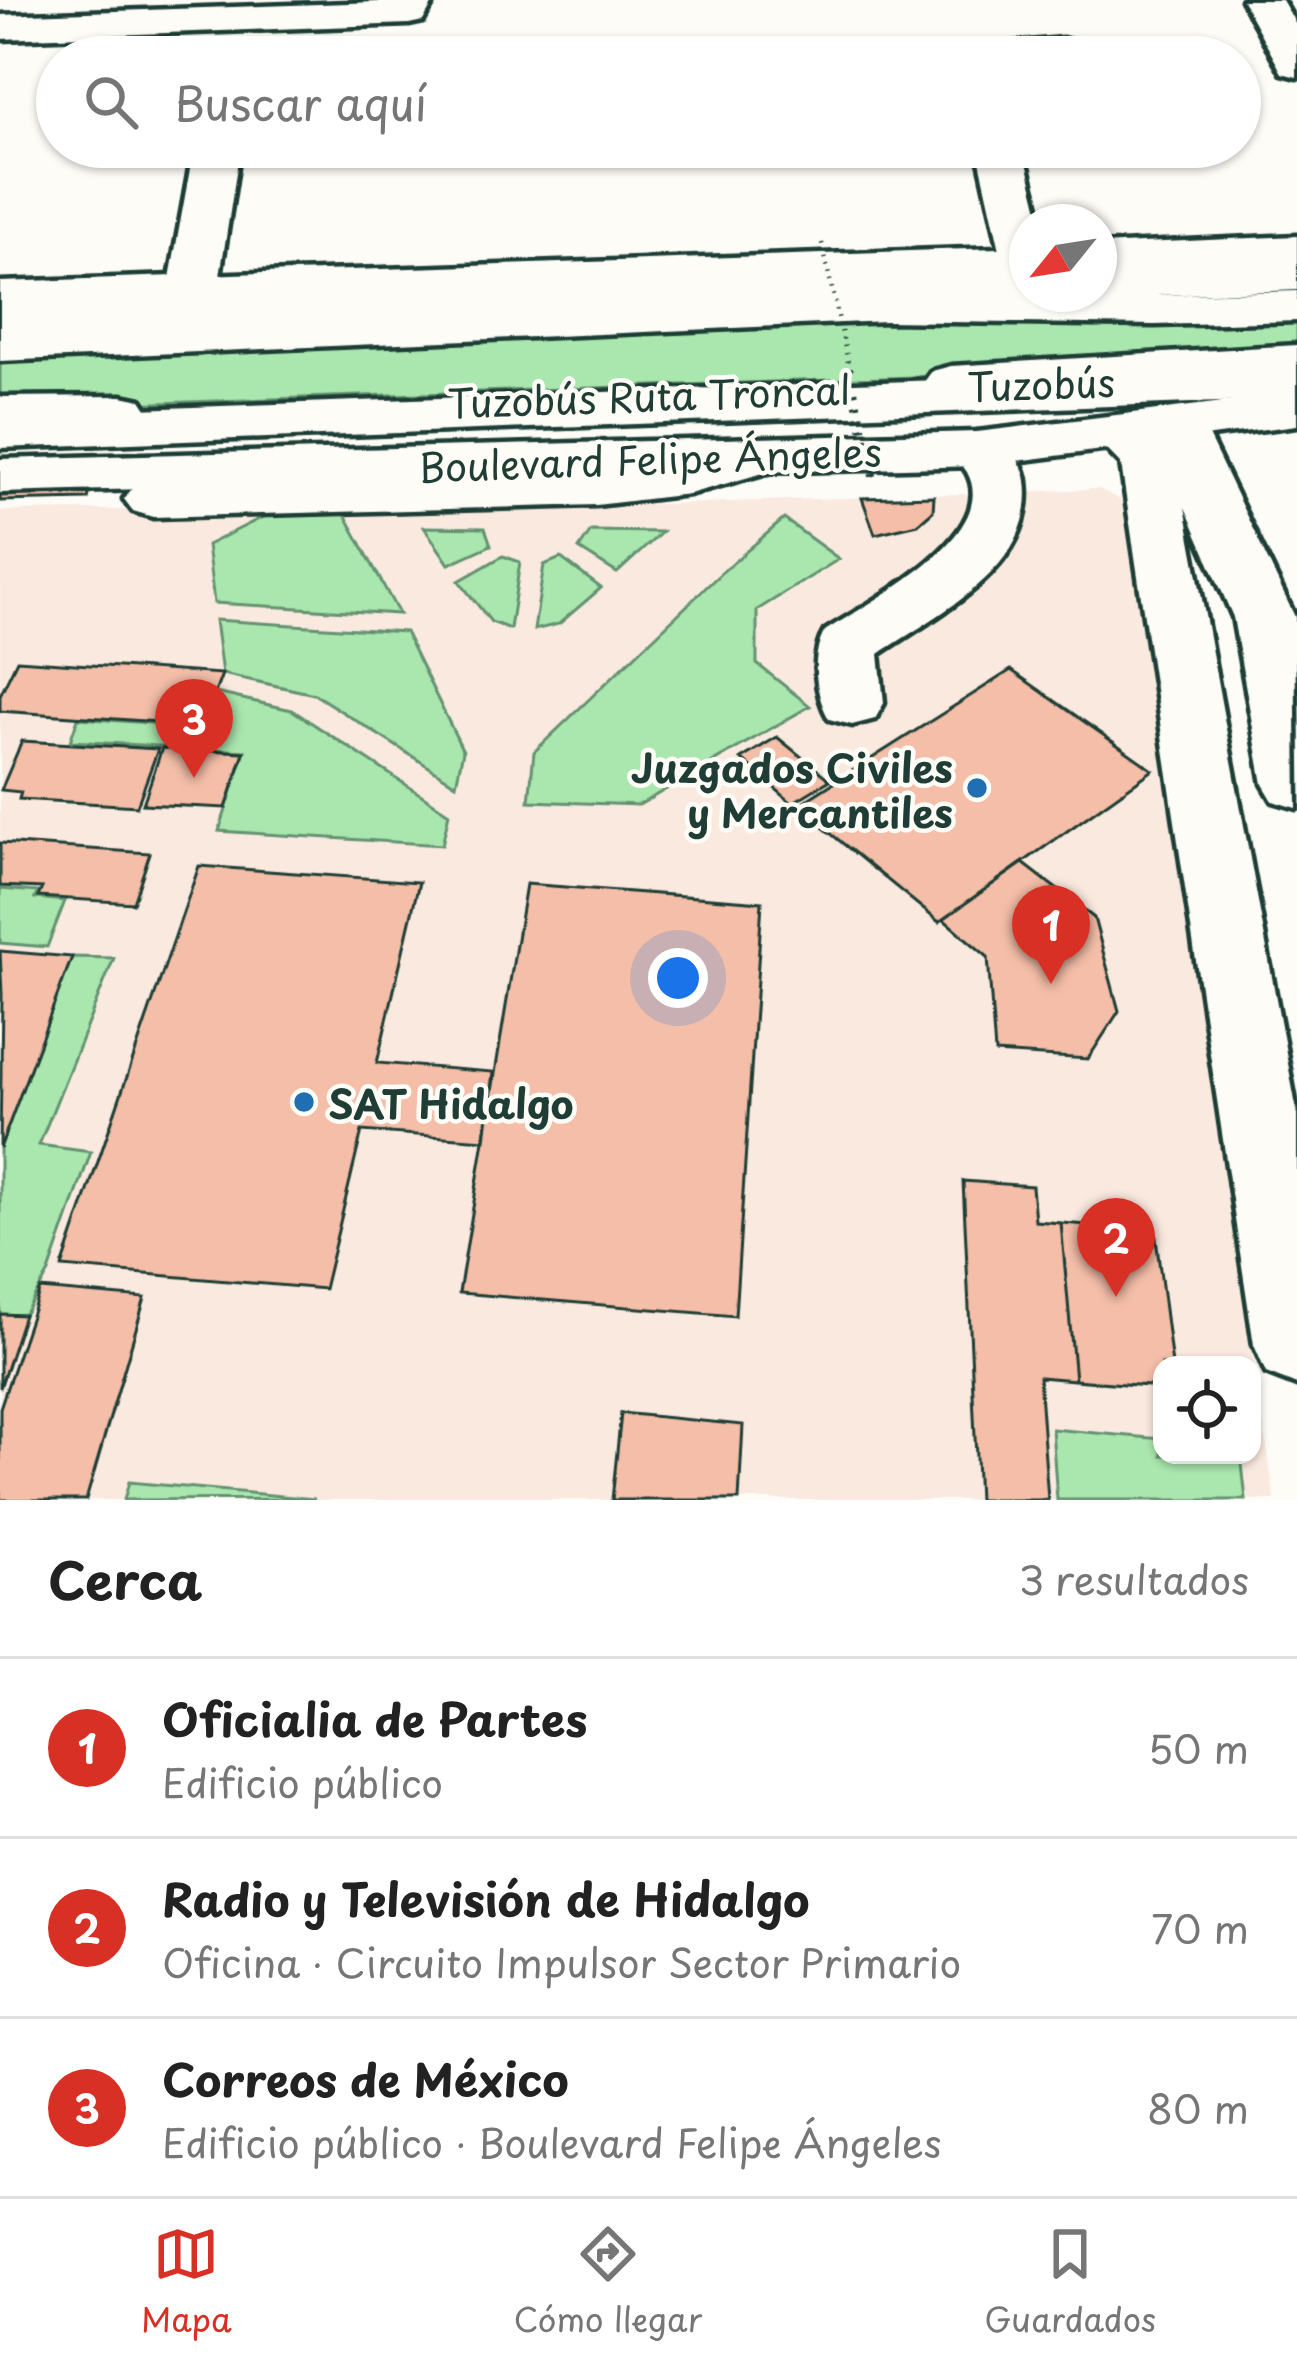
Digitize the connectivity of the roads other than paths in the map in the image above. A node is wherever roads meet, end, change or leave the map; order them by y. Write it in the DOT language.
graph roads {
  1 [pos="41,0"];
  2 [pos="416,0"];
  3 [pos="1262,0"];
  4 [pos="0,2"];
  5 [pos="187,10"];
  6 [pos="0,27"];
  7 [pos="1297,64"];
  8 [pos="214,168"];
  9 [pos="1005,168"];
  10 [pos="1040,168"];
  11 [pos="1014,204"];
  12 [pos="1053,204"];
  13 [pos="1297,251"];
  14 [pos="1117,259"];
  15 [pos="1009,262"];
  16 [pos="1297,275"];
  17 [pos="1117,281"];
  18 [pos="1009,286"];
  19 [pos="194,289"];
  20 [pos="1297,291"];
  21 [pos="14,302"];
  22 [pos="886,306"];
  23 [pos="1297,306"];
  24 [pos="0,324"];
  25 [pos="0,345"];
  26 [pos="1297,361"];
  27 [pos="1297,373"];
  28 [pos="1297,383"];
  29 [pos="785,392"];
  30 [pos="1297,409"];
  31 [pos="0,413"];
  32 [pos="1147,428"];
  33 [pos="0,431"];
  34 [pos="977,448"];
  35 [pos="0,476"];
  36 [pos="1280,631"];
  37 [pos="852,703"];
  38 [pos="1297,784"];
  39 [pos="1297,1345"];
  1 -- 4 [label="main road"];
  2 -- 5 [label="main road"];
  3 -- 7 [label="main road"];
  5 -- 6 [label="main road"];
  8 -- 19 [label="main road"];
  9 -- 11 [label="main road"];
  10 -- 12 [label="main road"];
  13 -- 14 [label="main road"];
  15 -- 19 [label="main road"];
  16 -- 17 [label="main road"];
  18 -- 24 [label="main road"];
  19 -- 21 [label="main road"];
  20 -- 22 [label="main road"];
  22 -- 23 [label="main road, Tuzobús Ruta Troncal"];
  22 -- 25 [label="main road, Tuzobús Ruta Troncal"];
  26 -- 29 [label="main road, Tuzobús Ruta Troncal"];
  27 -- 29 [label="main road, Tuzobús"];
  28 -- 33 [label="main road, Boulevard Felipe Ángeles"];
  29 -- 31 [label="main road, Tuzobús Ruta Troncal"];
  30 -- 32 [label="main road, Boulevard Felipe Ángeles"];
  32 -- 34 [label="main road, Boulevard Felipe Ángeles"];
  32 -- 36 [label="main road"];
  32 -- 39 [label="main road"];
  34 -- 35 [label="main road, Boulevard Felipe Ángeles"];
  34 -- 37 [label="main road"];
  36 -- 38 [label="main road"];
}
